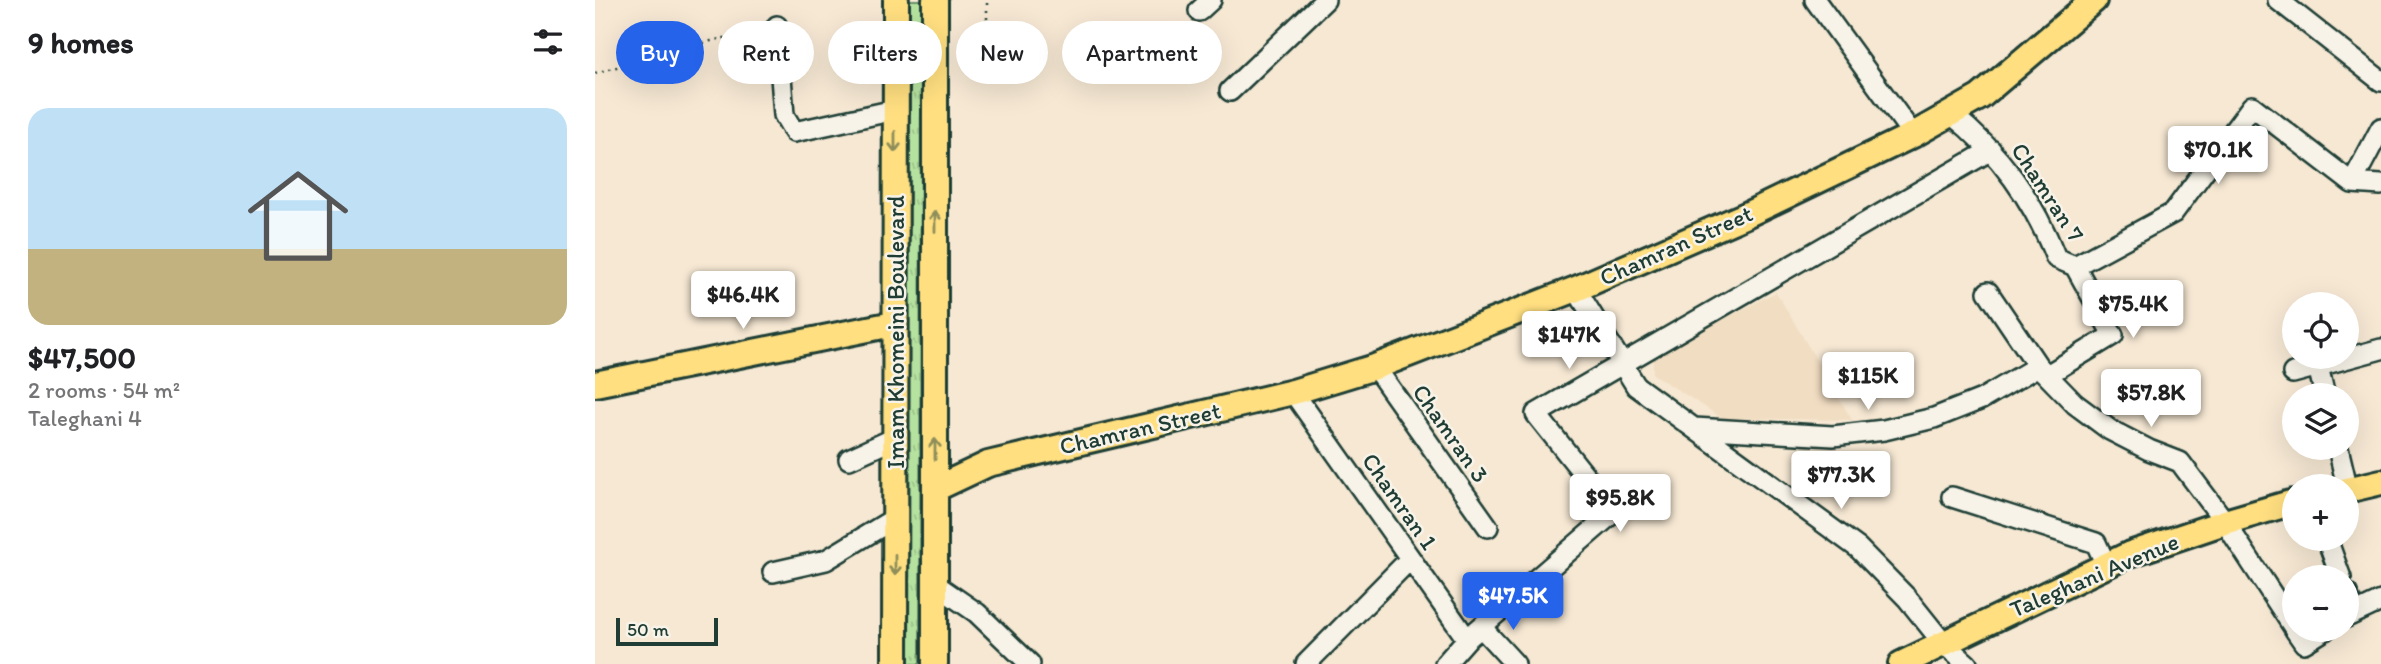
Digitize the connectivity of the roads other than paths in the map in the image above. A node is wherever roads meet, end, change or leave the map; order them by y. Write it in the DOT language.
graph roads {
  1 [pos="896,0"];
  2 [pos="935,0"];
  3 [pos="1815,0"];
  4 [pos="2094,0"];
  5 [pos="2278,0"];
  6 [pos="1313,4"];
  7 [pos="2381,81"];
  8 [pos="781,84"];
  9 [pos="1230,91"];
  10 [pos="895,110"];
  11 [pos="1950,113"];
  12 [pos="2381,128"];
  13 [pos="1913,135"];
  14 [pos="1991,150"];
  15 [pos="2352,183"];
  16 [pos="2381,186"];
  17 [pos="2075,266"];
  18 [pos="1576,289"];
  19 [pos="1988,292"];
  20 [pos="895,326"];
  21 [pos="2381,349"];
  22 [pos="2359,355"];
  23 [pos="1622,363"];
  24 [pos="1375,367"];
  25 [pos="2307,369"];
  26 [pos="2043,370"];
  27 [pos="2293,373"];
  28 [pos="595,384"];
  29 [pos="1293,392"];
  30 [pos="1693,428"];
  31 [pos="895,438"];
  32 [pos="849,459"];
  33 [pos="2381,482"];
  34 [pos="2359,486"];
  35 [pos="935,489"];
  36 [pos="1952,497"];
  37 [pos="2282,505"];
  38 [pos="895,518"];
  39 [pos="2225,522"];
  40 [pos="1488,527"];
  41 [pos="1411,559"];
  42 [pos="2106,565"];
  43 [pos="773,572"];
  44 [pos="935,584"];
  45 [pos="2381,601"];
  46 [pos="2282,609"];
  47 [pos="2359,611"];
  48 [pos="1474,633"];
  49 [pos="1943,643"];
  50 [pos="895,664"];
  51 [pos="935,664"];
  52 [pos="1030,664"];
  53 [pos="1306,664"];
  54 [pos="1445,664"];
  55 [pos="1515,664"];
  56 [pos="1901,664"];
  57 [pos="1967,664"];
  1 -- 10 [label="main road, Imam Khomeini Boulevard"];
  35 -- 2 [label="main road, Imam Khomeini Boulevard, one-way"];
  3 -- 13 [label="street"];
  4 -- 11 [label="main road, Chamran Street"];
  5 -- 7 [label="street"];
  6 -- 9 [label="street"];
  8 -- 10 [label="street"];
  10 -- 20 [label="main road, Imam Khomeini Boulevard, one-way"];
  11 -- 13 [label="main road, Chamran Street"];
  11 -- 14 [label="street, Chamran 7"];
  12 -- 15 [label="street"];
  13 -- 18 [label="main road, Chamran Street"];
  14 -- 17 [label="street, Chamran 7"];
  14 -- 23 [label="street"];
  15 -- 16 [label="street"];
  15 -- 17 [label="street"];
  17 -- 26 [label="street, Chamran 7"];
  18 -- 23 [label="street"];
  18 -- 24 [label="main road, Chamran Street"];
  19 -- 26 [label="street"];
  20 -- 28 [label="main road"];
  20 -- 31 [label="main road, Imam Khomeini Boulevard"];
  21 -- 22 [label="street"];
  23 -- 30 [label="street"];
  23 -- 48 [label="street"];
  24 -- 29 [label="main road, Chamran Street"];
  24 -- 40 [label="street, Chamran 3"];
  25 -- 27 [label="street"];
  26 -- 30 [label="street"];
  26 -- 39 [label="street"];
  29 -- 35 [label="main road, Chamran Street"];
  29 -- 41 [label="street, Chamran 1"];
  30 -- 49 [label="street"];
  31 -- 32 [label="street"];
  31 -- 38 [label="main road, Imam Khomeini Boulevard"];
  33 -- 34 [label="main road"];
  35 -- 44 [label="main road, Imam Khomeini Boulevard"];
  36 -- 42 [label="street"];
  37 -- 39 [label="main road, Taleghani Avenue"];
  38 -- 43 [label="street"];
  38 -- 50 [label="main road, Imam Khomeini Boulevard, one-way"];
  39 -- 42 [label="main road, Taleghani Avenue"];
  39 -- 46 [label="street"];
  41 -- 48 [label="street, Chamran 1"];
  41 -- 53 [label="street"];
  42 -- 49 [label="main road, Taleghani Avenue"];
  44 -- 51 [label="main road, Imam Khomeini Boulevard"];
  44 -- 52 [label="street"];
  45 -- 47 [label="street"];
  48 -- 54 [label="street"];
  48 -- 55 [label="street, Chamran 1"];
  49 -- 56 [label="main road, Taleghani Avenue"];
  49 -- 57 [label="street"];
}
